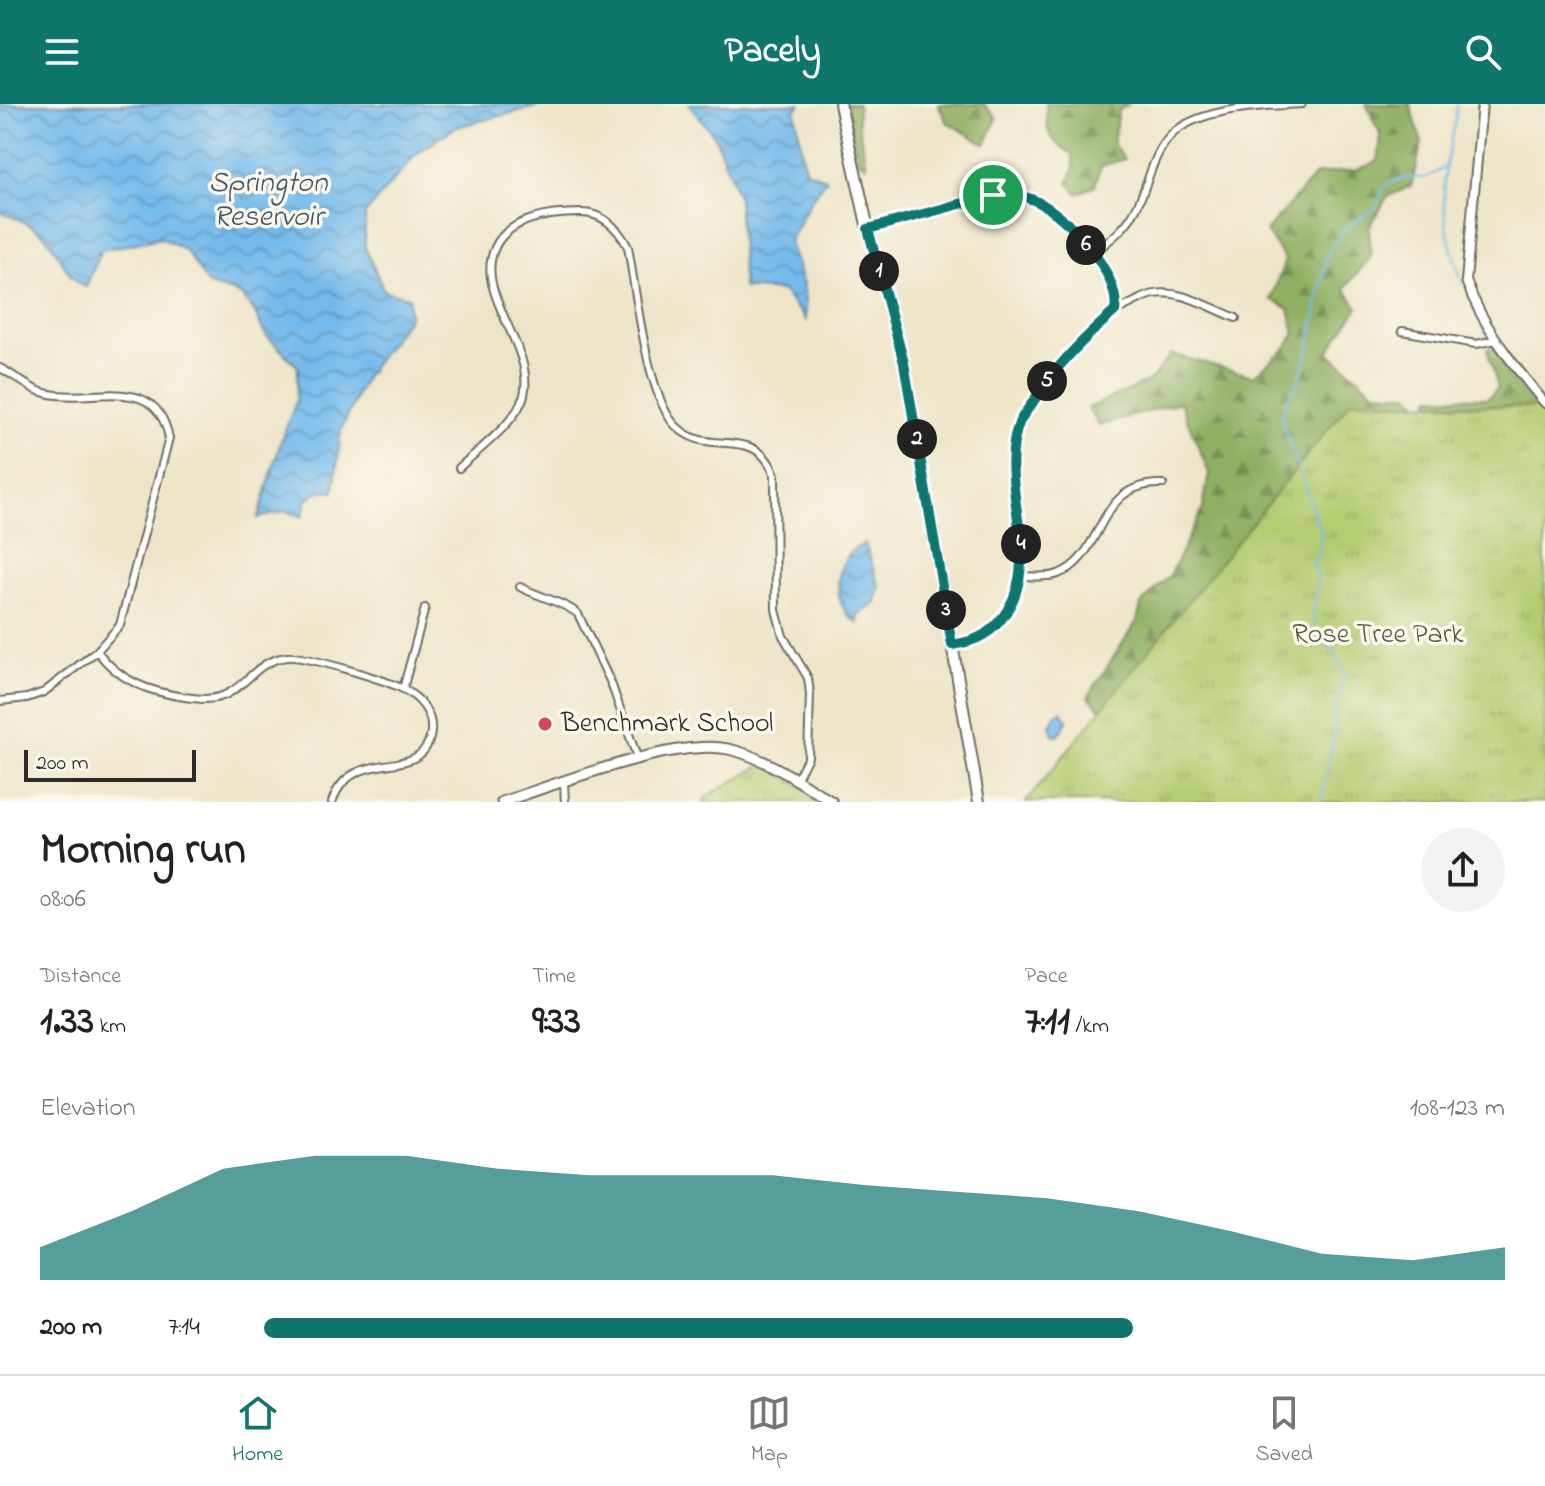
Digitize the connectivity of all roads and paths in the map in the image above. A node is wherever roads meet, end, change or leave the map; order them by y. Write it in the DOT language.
graph roads {
  1 [pos="840,104"];
  2 [pos="1302,104"];
  3 [pos="1482,104"];
  4 [pos="868,229"];
  5 [pos="1094,253"];
  6 [pos="1115,311"];
  7 [pos="1236,318"];
  8 [pos="1402,331"];
  9 [pos="1497,340"];
  10 [pos="0,368"];
  11 [pos="1545,403"];
  12 [pos="459,468"];
  13 [pos="1163,484"];
  14 [pos="1020,576"];
  15 [pos="520,587"];
  16 [pos="425,608"];
  17 [pos="952,645"];
  18 [pos="97,651"];
  19 [pos="403,689"];
  20 [pos="0,701"];
  21 [pos="638,760"];
  22 [pos="796,780"];
  23 [pos="564,782"];
  24 [pos="332,802"];
  25 [pos="502,802"];
  26 [pos="565,802"];
  27 [pos="832,802"];
  28 [pos="979,802"];
  1 -- 4 [label="main road"];
  2 -- 5 [label="street"];
  3 -- 9 [label="street"];
  4 -- 5 [label="street"];
  4 -- 17 [label="main road"];
  5 -- 6 [label="street"];
  6 -- 7 [label="street"];
  6 -- 14 [label="street"];
  8 -- 9 [label="street"];
  9 -- 11 [label="street"];
  10 -- 18 [label="street"];
  12 -- 22 [label="street"];
  13 -- 14 [label="street"];
  14 -- 17 [label="street"];
  15 -- 21 [label="street"];
  16 -- 19 [label="street"];
  17 -- 28 [label="main road"];
  18 -- 19 [label="street"];
  18 -- 20 [label="street"];
  19 -- 24 [label="street"];
  21 -- 22 [label="main road"];
  21 -- 23 [label="main road"];
  22 -- 27 [label="main road"];
  23 -- 25 [label="main road"];
  23 -- 26 [label="street"];
}
